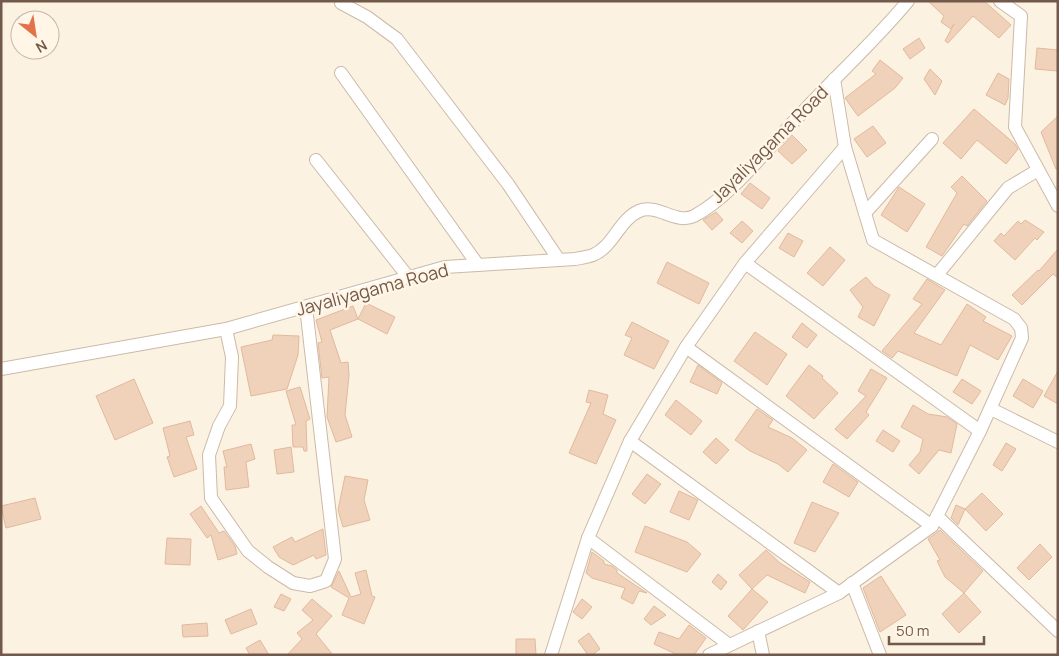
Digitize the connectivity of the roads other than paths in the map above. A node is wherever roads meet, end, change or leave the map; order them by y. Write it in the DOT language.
graph roads {
  1 [pos="908,1"];
  2 [pos="1000,1"];
  3 [pos="340,2"];
  4 [pos="341,73"];
  5 [pos="834,79"];
  6 [pos="932,139"];
  7 [pos="845,147"];
  8 [pos="316,160"];
  9 [pos="1038,170"];
  10 [pos="1058,206"];
  11 [pos="865,213"];
  12 [pos="559,260"];
  13 [pos="745,263"];
  14 [pos="478,265"];
  15 [pos="937,275"];
  16 [pos="409,278"];
  17 [pos="306,307"];
  18 [pos="226,329"];
  19 [pos="686,347"];
  20 [pos="1,369"];
  21 [pos="991,408"];
  22 [pos="980,431"];
  23 [pos="630,441"];
  24 [pos="1058,442"];
  25 [pos="935,521"];
  26 [pos="588,538"];
  27 [pos="852,583"];
  28 [pos="838,593"];
  29 [pos="758,631"];
  30 [pos="1058,631"];
  31 [pos="728,644"];
  32 [pos="550,655"];
  33 [pos="709,655"];
  34 [pos="763,655"];
  35 [pos="880,655"];
  1 -- 5 [label="street, Jayaliyagama Road"];
  2 -- 9 [label="street"];
  3 -- 12 [label="street"];
  4 -- 14 [label="street"];
  5 -- 7 [label="street"];
  5 -- 12 [label="street, Jayaliyagama Road"];
  6 -- 11 [label="street"];
  7 -- 11 [label="street"];
  7 -- 13 [label="street"];
  8 -- 16 [label="street"];
  9 -- 10 [label="street"];
  9 -- 15 [label="street"];
  11 -- 15 [label="street"];
  12 -- 14 [label="street, Jayaliyagama Road"];
  13 -- 19 [label="street"];
  13 -- 22 [label="street"];
  14 -- 16 [label="street, Jayaliyagama Road"];
  15 -- 21 [label="street"];
  16 -- 17 [label="street, Jayaliyagama Road"];
  17 -- 18 [label="street, Jayaliyagama Road"];
  17 -- 18 [label="street"];
  18 -- 20 [label="street, Jayaliyagama Road"];
  19 -- 23 [label="street"];
  19 -- 25 [label="street"];
  21 -- 22 [label="street"];
  21 -- 24 [label="street"];
  22 -- 25 [label="street"];
  23 -- 26 [label="street"];
  23 -- 28 [label="street"];
  25 -- 27 [label="street"];
  25 -- 30 [label="street"];
  26 -- 31 [label="street"];
  26 -- 32 [label="street"];
  27 -- 28 [label="street"];
  27 -- 35 [label="street"];
  28 -- 29 [label="street"];
  29 -- 31 [label="street"];
  29 -- 34 [label="street"];
  31 -- 33 [label="street"];
}
